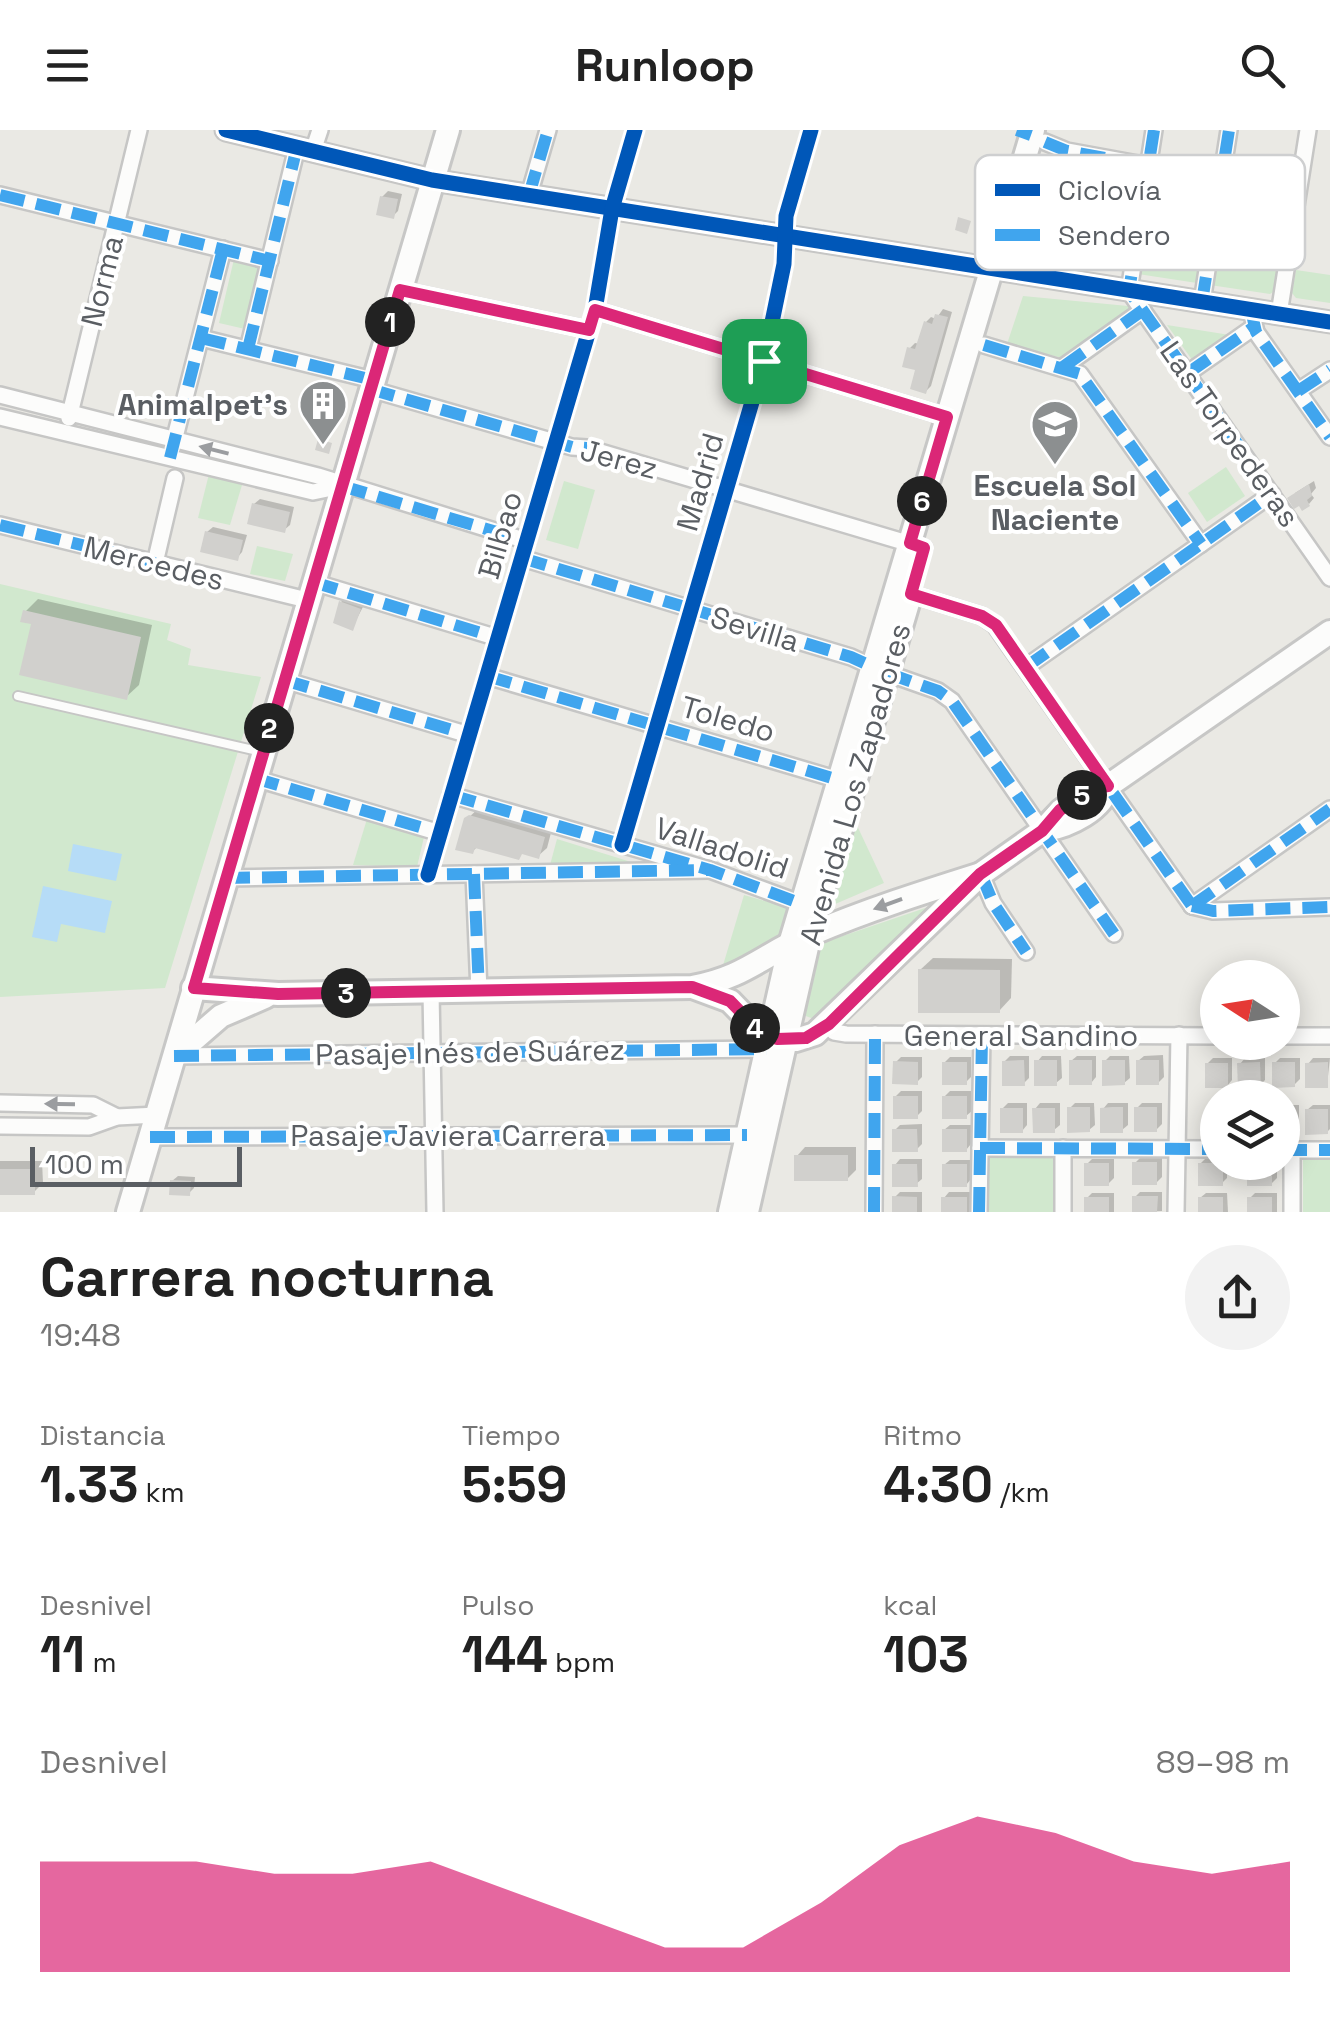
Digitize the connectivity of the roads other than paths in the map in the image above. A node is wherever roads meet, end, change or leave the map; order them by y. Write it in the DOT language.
graph roads {
  1 [pos="139,130"];
  2 [pos="226,130"];
  3 [pos="320,130"];
  4 [pos="448,130"];
  5 [pos="548,130"];
  6 [pos="635,130"];
  7 [pos="1154,130"];
  8 [pos="1229,130"];
  9 [pos="1308,130"];
  10 [pos="808,131"];
  11 [pos="1035,133"];
  12 [pos="305,149"];
  13 [pos="1084,155"];
  14 [pos="1151,155"];
  15 [pos="1225,155"];
  16 [pos="1304,155"];
  17 [pos="432,180"];
  18 [pos="0,194"];
  19 [pos="528,196"];
  20 [pos="612,209"];
  21 [pos="116,223"];
  22 [pos="784,236"];
  23 [pos="223,249"];
  24 [pos="270,261"];
  25 [pos="975,266"];
  26 [pos="999,270"];
  27 [pos="1133,270"];
  28 [pos="1207,270"];
  29 [pos="1287,270"];
  30 [pos="400,290"];
  31 [pos="1130,290"];
  32 [pos="1202,302"];
  33 [pos="595,310"];
  34 [pos="1144,310"];
  35 [pos="1280,314"];
  36 [pos="1253,318"];
  37 [pos="1330,322"];
  38 [pos="589,330"];
  39 [pos="200,338"];
  40 [pos="984,345"];
  41 [pos="248,349"];
  42 [pos="764,361"];
  43 [pos="1063,367"];
  44 [pos="1330,370"];
  45 [pos="1188,373"];
  46 [pos="372,384"];
  47 [pos="1298,392"];
  48 [pos="0,395"];
  49 [pos="70,412"];
  50 [pos="0,417"];
  51 [pos="947,417"];
  52 [pos="65,432"];
  53 [pos="1330,438"];
  54 [pos="174,440"];
  55 [pos="556,442"];
  56 [pos="170,458"];
  57 [pos="255,460"];
  58 [pos="250,477"];
  59 [pos="175,478"];
  60 [pos="342,486"];
  61 [pos="726,489"];
  62 [pos="1272,494"];
  63 [pos="0,525"];
  64 [pos="527,541"];
  65 [pos="1201,544"];
  66 [pos="917,545"];
  67 [pos="522,558"];
  68 [pos="154,563"];
  69 [pos="1330,578"];
  70 [pos="310,591"];
  71 [pos="911,594"];
  72 [pos="691,610"];
  73 [pos="1330,632"];
  74 [pos="498,638"];
  75 [pos="1026,666"];
  76 [pos="880,670"];
  77 [pos="486,676"];
  78 [pos="284,680"];
  79 [pos="18,696"];
  80 [pos="656,726"];
  81 [pos="469,736"];
  82 [pos="262,752"];
  83 [pos="254,778"];
  84 [pos="839,780"];
  85 [pos="1108,786"];
  86 [pos="451,795"];
  87 [pos="1330,809"];
  88 [pos="1042,831"];
  89 [pos="440,834"];
  90 [pos="622,845"];
  91 [pos="710,870"];
  92 [pos="428,874"];
  93 [pos="474,874"];
  94 [pos="980,874"];
  95 [pos="225,878"];
  96 [pos="939,899"];
  97 [pos="802,904"];
  98 [pos="1192,906"];
  99 [pos="1330,907"];
  100 [pos="1114,934"];
  101 [pos="800,939"];
  102 [pos="1026,952"];
  103 [pos="692,987"];
  104 [pos="194,988"];
  105 [pos="431,992"];
  106 [pos="480,992"];
  107 [pos="278,994"];
  108 [pos="822,1029"];
  109 [pos="874,1034"];
  110 [pos="982,1035"];
  111 [pos="1179,1036"];
  112 [pos="1200,1036"];
  113 [pos="1300,1036"];
  114 [pos="1330,1036"];
  115 [pos="773,1042"];
  116 [pos="432,1052"];
  117 [pos="174,1056"];
  118 [pos="0,1103"];
  119 [pos="117,1117"];
  120 [pos="0,1126"];
  121 [pos="153,1126"];
  122 [pos="747,1134"];
  123 [pos="434,1136"];
  124 [pos="980,1148"];
  125 [pos="1063,1148"];
  126 [pos="1177,1149"];
  127 [pos="1200,1149"];
  128 [pos="1300,1150"];
  129 [pos="1330,1150"];
  130 [pos="1289,1180"];
  131 [pos="128,1212"];
  132 [pos="435,1212"];
  133 [pos="730,1212"];
  134 [pos="747,1212"];
  135 [pos="874,1212"];
  136 [pos="979,1212"];
  137 [pos="1063,1212"];
  138 [pos="1176,1212"];
  139 [pos="1292,1212"];
  1 -- 21 [label="street, Norma"];
  2 -- 12 [label="street"];
  3 -- 12 [label="street"];
  4 -- 17 [label="main road"];
  5 -- 19 [label="street"];
  6 -- 20 [label="street, Bilbao"];
  7 -- 14 [label="street"];
  8 -- 15 [label="street"];
  9 -- 16 [label="street"];
  10 -- 22 [label="street, Madrid"];
  11 -- 13 [label="street"];
  12 -- 17 [label="street"];
  12 -- 24 [label="street"];
  17 -- 19 [label="street"];
  17 -- 30 [label="main road"];
  18 -- 21 [label="street"];
  19 -- 20 [label="street"];
  20 -- 22 [label="street"];
  20 -- 33 [label="street, Bilbao"];
  21 -- 23 [label="street"];
  21 -- 49 [label="street, Norma"];
  22 -- 25 [label="street"];
  22 -- 42 [label="street, Madrid"];
  23 -- 24 [label="street"];
  23 -- 39 [label="street"];
  24 -- 41 [label="street"];
  26 -- 31 [label="street"];
  26 -- 40 [label="main road, Avenida Los Zapadores"];
  26 -- 51 [label="main road, Avenida Los Zapadores"];
  27 -- 31 [label="street"];
  28 -- 32 [label="street"];
  29 -- 35 [label="street"];
  30 -- 38 [label="street"];
  30 -- 46 [label="main road"];
  31 -- 32 [label="street"];
  31 -- 34 [label="street, Las Torpederas"];
  32 -- 36 [label="street"];
  33 -- 38 [label="street, Bilbao"];
  33 -- 42 [label="street"];
  34 -- 43 [label="street"];
  34 -- 45 [label="street, Las Torpederas"];
  35 -- 36 [label="street"];
  35 -- 37 [label="street"];
  36 -- 45 [label="street"];
  36 -- 47 [label="street"];
  38 -- 55 [label="street, Bilbao"];
  39 -- 41 [label="street, Jerez"];
  39 -- 54 [label="street"];
  40 -- 43 [label="street"];
  40 -- 66 [label="main road, Avenida Los Zapadores"];
  41 -- 46 [label="street, Jerez"];
  42 -- 51 [label="street"];
  42 -- 61 [label="street, Madrid"];
  43 -- 65 [label="street"];
  44 -- 47 [label="street"];
  45 -- 62 [label="street, Las Torpederas"];
  46 -- 55 [label="street, Jerez"];
  46 -- 60 [label="main road"];
  47 -- 53 [label="street"];
  48 -- 49 [label="street"];
  49 -- 52 [label="street, Norma"];
  49 -- 54 [label="street"];
  50 -- 52 [label="street"];
  51 -- 66 [label="main road, Avenida Los Zapadores"];
  52 -- 56 [label="street"];
  54 -- 56 [label="street"];
  57 -- 54 [label="street, one-way"];
  55 -- 61 [label="street, Jerez"];
  55 -- 64 [label="street, Bilbao"];
  56 -- 58 [label="street"];
  57 -- 58 [label="street"];
  57 -- 60 [label="street"];
  58 -- 60 [label="street"];
  59 -- 68 [label="street"];
  60 -- 64 [label="street"];
  60 -- 70 [label="main road"];
  61 -- 66 [label="street, Jerez"];
  61 -- 72 [label="street, Madrid"];
  62 -- 65 [label="street"];
  62 -- 69 [label="street, Las Torpederas"];
  63 -- 68 [label="street, Mercedes"];
  64 -- 67 [label="street, Bilbao"];
  65 -- 75 [label="street"];
  66 -- 71 [label="main road, Avenida Los Zapadores"];
  66 -- 76 [label="main road, Avenida Los Zapadores"];
  67 -- 72 [label="street, Sevilla"];
  67 -- 74 [label="street, Bilbao"];
  68 -- 70 [label="street, Mercedes"];
  70 -- 74 [label="street, Mercedes"];
  70 -- 78 [label="main road"];
  71 -- 75 [label="street"];
  71 -- 76 [label="main road, Avenida Los Zapadores"];
  72 -- 76 [label="street, Sevilla"];
  72 -- 80 [label="street, Madrid"];
  73 -- 85 [label="main road"];
  74 -- 77 [label="street, Bilbao"];
  75 -- 85 [label="street"];
  76 -- 84 [label="main road, Avenida Los Zapadores"];
  76 -- 88 [label="street, Sevilla"];
  76 -- 101 [label="main road, Avenida Los Zapadores"];
  77 -- 80 [label="street, Toledo"];
  77 -- 81 [label="street, Bilbao"];
  78 -- 81 [label="street"];
  78 -- 82 [label="main road"];
  79 -- 82 [label="lane"];
  80 -- 84 [label="street, Toledo"];
  80 -- 90 [label="street, Madrid"];
  81 -- 86 [label="street, Bilbao"];
  82 -- 83 [label="main road"];
  83 -- 89 [label="street"];
  83 -- 95 [label="main road"];
  84 -- 97 [label="main road, Avenida Los Zapadores"];
  85 -- 88 [label="main road"];
  85 -- 98 [label="street"];
  86 -- 89 [label="street, Bilbao"];
  86 -- 90 [label="street, Valladolid"];
  87 -- 98 [label="street"];
  88 -- 94 [label="main road"];
  88 -- 100 [label="street, Sevilla"];
  89 -- 92 [label="street, Bilbao"];
  90 -- 91 [label="street, Valladolid"];
  91 -- 93 [label="street"];
  91 -- 97 [label="street, Valladolid"];
  92 -- 93 [label="street"];
  92 -- 95 [label="street"];
  93 -- 106 [label="street"];
  94 -- 96 [label="main road"];
  94 -- 102 [label="street"];
  95 -- 104 [label="main road"];
  96 -- 101 [label="main road, one-way"];
  96 -- 108 [label="main road"];
  97 -- 101 [label="main road, Avenida Los Zapadores"];
  98 -- 99 [label="street"];
  101 -- 103 [label="main road"];
  101 -- 115 [label="main road, Avenida Los Zapadores"];
  103 -- 106 [label="main road"];
  103 -- 115 [label="main road"];
  104 -- 107 [label="main road"];
  104 -- 117 [label="main road"];
  105 -- 106 [label="main road"];
  105 -- 107 [label="main road"];
  105 -- 116 [label="street"];
  107 -- 117 [label="main road"];
  108 -- 109 [label="street, General Sandino"];
  108 -- 115 [label="main road, General Sandino"];
  109 -- 110 [label="street, General Sandino"];
  109 -- 135 [label="street"];
  110 -- 111 [label="street, General Sandino"];
  110 -- 124 [label="street"];
  111 -- 112 [label="street, General Sandino"];
  111 -- 126 [label="street"];
  113 -- 114 [label="street"];
  115 -- 116 [label="street, Pasaje Inés de Suárez"];
  115 -- 122 [label="main road, Avenida Los Zapadores"];
  115 -- 134 [label="main road, Avenida Los Zapadores"];
  116 -- 117 [label="street, Pasaje Inés de Suárez"];
  116 -- 123 [label="street"];
  117 -- 121 [label="main road"];
  119 -- 118 [label="street, one-way"];
  119 -- 120 [label="street"];
  119 -- 121 [label="street, Pasaje Javiera Carrera"];
  121 -- 123 [label="street, Pasaje Javiera Carrera"];
  121 -- 131 [label="main road"];
  122 -- 123 [label="street, Pasaje Javiera Carrera"];
  122 -- 133 [label="main road, Avenida Los Zapadores"];
  123 -- 132 [label="street"];
  124 -- 125 [label="street"];
  124 -- 136 [label="street"];
  125 -- 126 [label="street"];
  125 -- 137 [label="street"];
  126 -- 127 [label="street"];
  126 -- 138 [label="street"];
  128 -- 129 [label="street"];
  130 -- 139 [label="street"];
}
